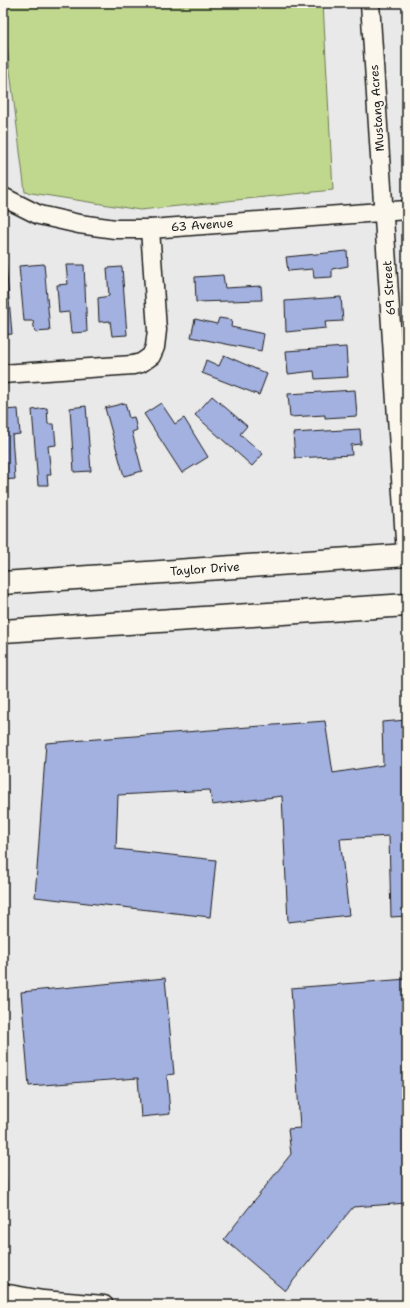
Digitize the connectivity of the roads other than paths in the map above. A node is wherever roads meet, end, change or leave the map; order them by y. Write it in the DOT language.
graph roads {
  1 [pos="370,3"];
  2 [pos="3,197"];
  3 [pos="407,210"];
  4 [pos="384,212"];
  5 [pos="150,228"];
  6 [pos="3,374"];
  7 [pos="407,555"];
  8 [pos="3,583"];
  9 [pos="407,605"];
  10 [pos="3,631"];
  11 [pos="3,1293"];
  12 [pos="104,1305"];
  1 -- 4 [label="street, Mustang Acres"];
  2 -- 5 [label="street, 63 Avenue"];
  3 -- 4 [label="street, 63 Avenue"];
  4 -- 5 [label="street, 63 Avenue"];
  4 -- 7 [label="street, 69 Street"];
  5 -- 6 [label="street"];
  7 -- 8 [label="main road, Taylor Drive"];
  9 -- 10 [label="main road"];
  11 -- 12 [label="street"];
}
